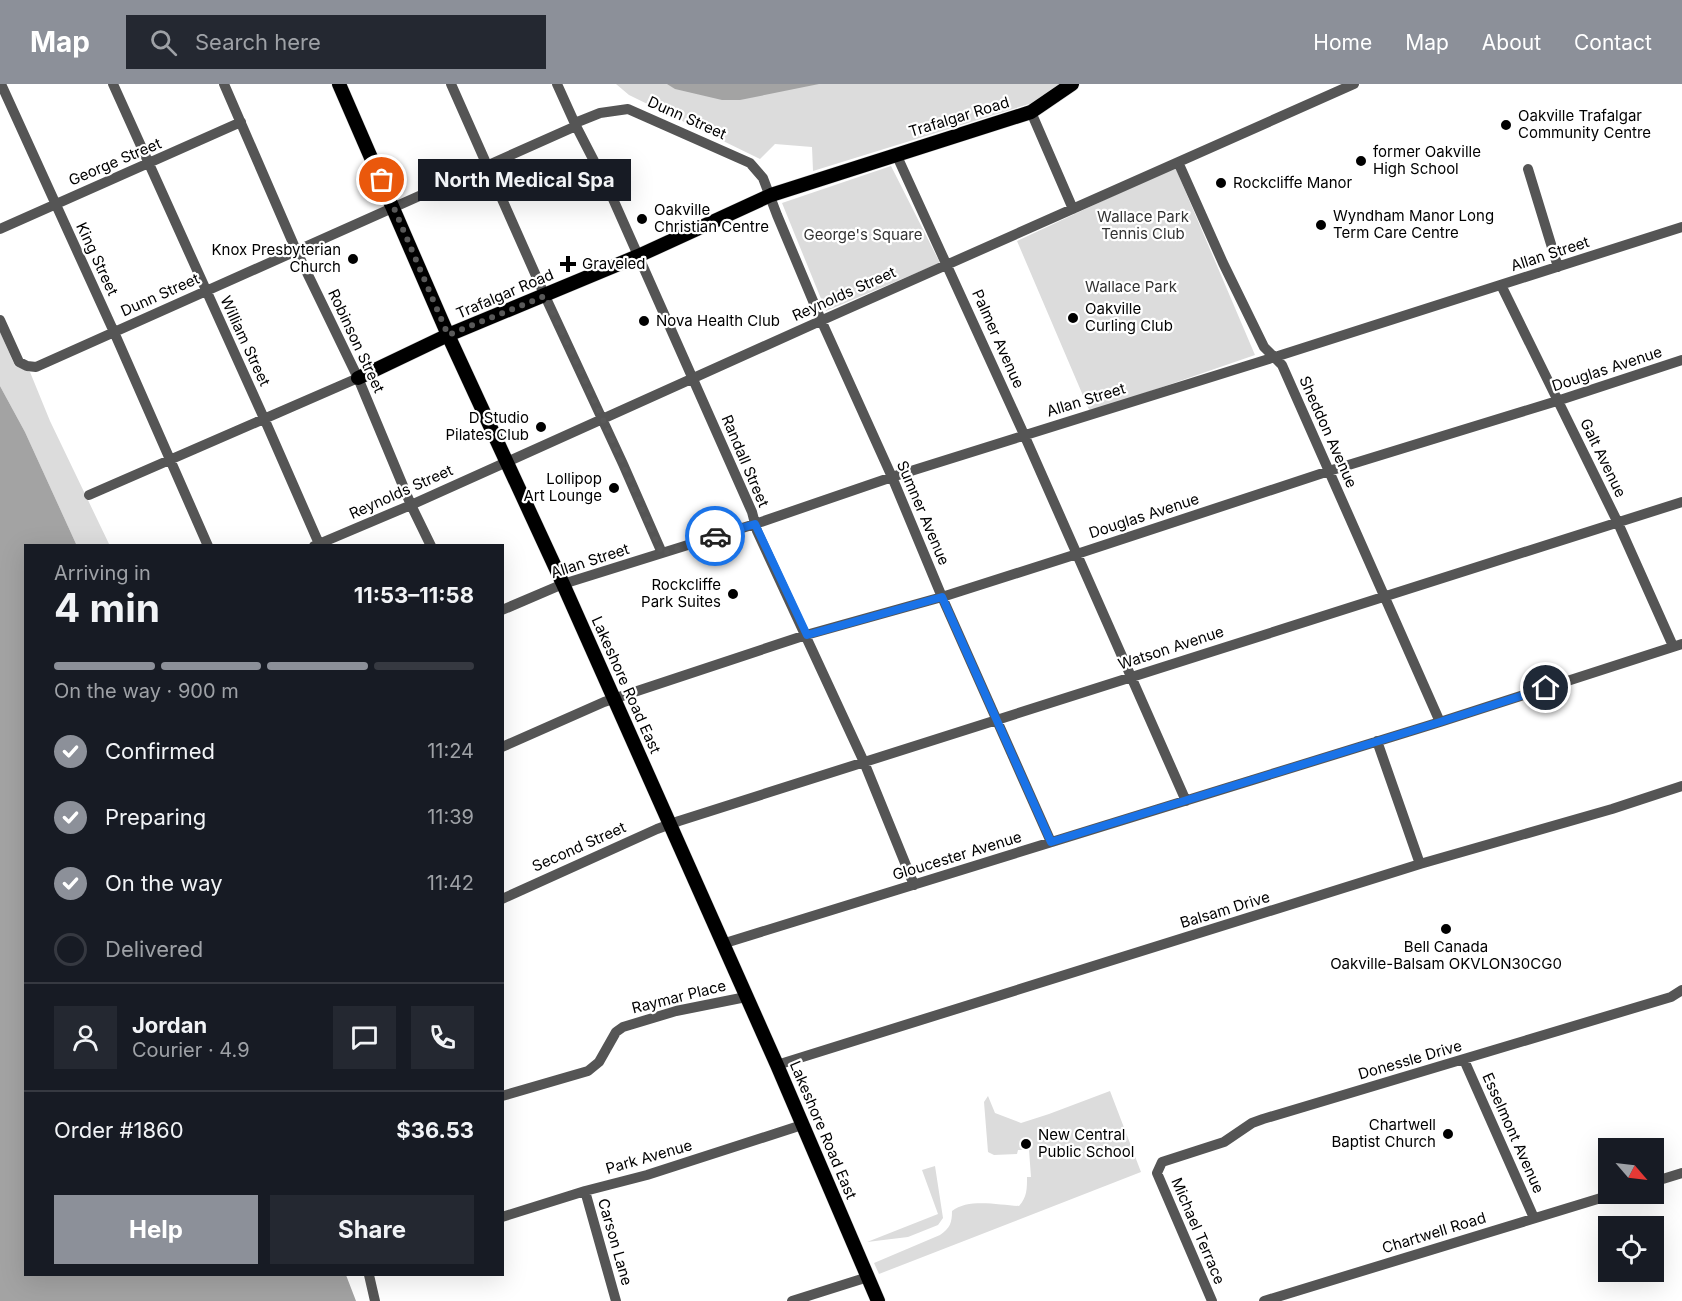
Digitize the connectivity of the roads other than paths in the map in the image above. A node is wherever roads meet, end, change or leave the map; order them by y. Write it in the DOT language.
graph roads {
  1 [pos="1,84"];
  2 [pos="113,84"];
  3 [pos="224,84"];
  4 [pos="339,84"];
  5 [pos="451,84"];
  6 [pos="557,84"];
  7 [pos="1072,84"];
  8 [pos="1354,84"];
  9 [pos="1031,112"];
  10 [pos="241,122"];
  11 [pos="575,125"];
  12 [pos="896,154"];
  13 [pos="1178,162"];
  14 [pos="150,163"];
  15 [pos="487,166"];
  16 [pos="1528,169"];
  17 [pos="771,195"];
  18 [pos="55,203"];
  19 [pos="394,208"];
  20 [pos="1073,209"];
  21 [pos="1682,227"];
  22 [pos="0,229"];
  23 [pos="296,250"];
  24 [pos="638,256"];
  25 [pos="948,264"];
  26 [pos="1558,267"];
  27 [pos="1501,285"];
  28 [pos="205,290"];
  29 [pos="545,296"];
  30 [pos="0,320"];
  31 [pos="821,320"];
  32 [pos="114,332"];
  33 [pos="448,335"];
  34 [pos="1275,357"];
  35 [pos="1682,360"];
  36 [pos="358,378"];
  37 [pos="693,378"];
  38 [pos="1557,401"];
  39 [pos="264,418"];
  40 [pos="603,419"];
  41 [pos="1024,435"];
  42 [pos="171,461"];
  43 [pos="507,462"];
  44 [pos="1329,471"];
  45 [pos="892,477"];
  46 [pos="89,495"];
  47 [pos="1682,502"];
  48 [pos="411,505"];
  49 [pos="1618,523"];
  50 [pos="755,524"];
  51 [pos="207,544"];
  52 [pos="317,544"];
  53 [pos="319,544"];
  54 [pos="430,544"];
  55 [pos="662,554"];
  56 [pos="1077,554"];
  57 [pos="563,584"];
  58 [pos="1384,596"];
  59 [pos="942,597"];
  60 [pos="504,609"];
  61 [pos="807,635"];
  62 [pos="1678,645"];
  63 [pos="1132,676"];
  64 [pos="615,699"];
  65 [pos="997,720"];
  66 [pos="1440,722"];
  67 [pos="1377,741"];
  68 [pos="504,746"];
  69 [pos="864,762"];
  70 [pos="1682,786"];
  71 [pos="1186,801"];
  72 [pos="669,825"];
  73 [pos="1051,842"];
  74 [pos="1420,864"];
  75 [pos="914,885"];
  76 [pos="504,898"];
  77 [pos="722,944"];
  78 [pos="1682,990"];
  79 [pos="746,997"];
  80 [pos="1464,1060"];
  81 [pos="777,1065"];
  82 [pos="504,1095"];
  83 [pos="802,1125"];
  84 [pos="1157,1173"];
  85 [pos="1682,1173"];
  86 [pos="1664,1179"];
  87 [pos="585,1191"];
  88 [pos="1598,1199"];
  89 [pos="504,1216"];
  90 [pos="1534,1218"];
  91 [pos="369,1276"];
  92 [pos="868,1277"];
  93 [pos="375,1301"];
  94 [pos="616,1301"];
  95 [pos="792,1301"];
  96 [pos="878,1301"];
  97 [pos="1212,1301"];
  98 [pos="1264,1301"];
  1 -- 18 [label="street, King Street"];
  2 -- 14 [label="street, William Street"];
  3 -- 10 [label="street, Robinson Street"];
  4 -- 19 [label="main road, Lakeshore Road East"];
  5 -- 15 [label="street"];
  6 -- 11 [label="street, Randall Street"];
  7 -- 9 [label="main road, Trafalgar Road"];
  8 -- 13 [label="street, Reynolds Street"];
  9 -- 12 [label="main road, Trafalgar Road"];
  9 -- 20 [label="street"];
  10 -- 14 [label="street, George Street"];
  10 -- 23 [label="street, Robinson Street"];
  11 -- 15 [label="street, Dunn Street"];
  11 -- 17 [label="street, Dunn Street"];
  11 -- 24 [label="street, Randall Street"];
  12 -- 17 [label="main road, Trafalgar Road"];
  12 -- 25 [label="street, Palmer Avenue"];
  13 -- 20 [label="street, Reynolds Street"];
  13 -- 34 [label="street, Sheddon Avenue"];
  14 -- 18 [label="street, George Street"];
  14 -- 28 [label="street, William Street"];
  15 -- 19 [label="street, Dunn Street"];
  15 -- 29 [label="street"];
  16 -- 26 [label="street"];
  17 -- 24 [label="main road, Trafalgar Road"];
  17 -- 31 [label="street, Sumner Avenue"];
  18 -- 22 [label="street, George Street"];
  18 -- 32 [label="street, King Street"];
  19 -- 23 [label="street, Dunn Street"];
  19 -- 33 [label="main road, Lakeshore Road East"];
  20 -- 25 [label="street, Reynolds Street"];
  21 -- 26 [label="street, Allan Street"];
  23 -- 28 [label="street, Dunn Street"];
  23 -- 36 [label="street, Robinson Street"];
  24 -- 29 [label="main road, Trafalgar Road"];
  24 -- 37 [label="street, Randall Street"];
  25 -- 31 [label="street, Reynolds Street"];
  25 -- 41 [label="street, Palmer Avenue"];
  26 -- 27 [label="street, Allan Street"];
  27 -- 34 [label="street, Allan Street"];
  27 -- 38 [label="street, Galt Avenue"];
  28 -- 32 [label="street, Dunn Street"];
  28 -- 39 [label="street, William Street"];
  29 -- 33 [label="main road, Trafalgar Road"];
  29 -- 40 [label="street"];
  30 -- 32 [label="street, Dunn Street"];
  31 -- 37 [label="street, Reynolds Street"];
  31 -- 45 [label="street, Sumner Avenue"];
  32 -- 42 [label="street, King Street"];
  33 -- 36 [label="main road, Trafalgar Road"];
  33 -- 43 [label="main road, Lakeshore Road East"];
  34 -- 41 [label="street, Allan Street"];
  34 -- 44 [label="street, Sheddon Avenue"];
  35 -- 38 [label="street, Douglas Avenue"];
  36 -- 39 [label="street, Trafalgar Road"];
  36 -- 48 [label="street, Robinson Street"];
  37 -- 40 [label="street, Reynolds Street"];
  37 -- 50 [label="street, Randall Street"];
  38 -- 44 [label="street, Douglas Avenue"];
  38 -- 49 [label="street, Galt Avenue"];
  39 -- 42 [label="street, Trafalgar Road"];
  39 -- 52 [label="street, William Street"];
  40 -- 43 [label="street, Reynolds Street"];
  40 -- 55 [label="street"];
  41 -- 45 [label="street, Allan Street"];
  41 -- 56 [label="street, Palmer Avenue"];
  42 -- 46 [label="street, Trafalgar Road"];
  42 -- 51 [label="street, King Street"];
  43 -- 48 [label="street, Reynolds Street"];
  43 -- 57 [label="main road, Lakeshore Road East"];
  44 -- 56 [label="street, Douglas Avenue"];
  44 -- 58 [label="street, Sheddon Avenue"];
  45 -- 50 [label="street, Allan Street"];
  45 -- 59 [label="street, Sumner Avenue"];
  47 -- 49 [label="street, Watson Avenue"];
  48 -- 53 [label="street, Reynolds Street"];
  48 -- 54 [label="street, Robinson Street"];
  49 -- 58 [label="street, Watson Avenue"];
  49 -- 62 [label="street, Galt Avenue"];
  50 -- 55 [label="street, Allan Street"];
  50 -- 61 [label="street, Randall Street"];
  55 -- 57 [label="street, Allan Street"];
  56 -- 59 [label="street, Douglas Avenue"];
  56 -- 63 [label="street, Palmer Avenue"];
  57 -- 60 [label="street, Allan Street"];
  57 -- 64 [label="main road, Lakeshore Road East"];
  58 -- 63 [label="street, Watson Avenue"];
  58 -- 66 [label="street, Sheddon Avenue"];
  59 -- 61 [label="street, Douglas Avenue"];
  59 -- 65 [label="street, Sumner Avenue"];
  61 -- 64 [label="street, Douglas Avenue"];
  61 -- 69 [label="street, Randall Street"];
  62 -- 66 [label="street, Gloucester Avenue"];
  63 -- 65 [label="street, Watson Avenue"];
  63 -- 71 [label="street, Palmer Avenue"];
  64 -- 68 [label="street, Douglas Avenue"];
  64 -- 72 [label="main road, Lakeshore Road East"];
  65 -- 69 [label="street, Watson Avenue"];
  65 -- 73 [label="street, Sumner Avenue"];
  66 -- 67 [label="street, Gloucester Avenue"];
  67 -- 71 [label="street, Gloucester Avenue"];
  67 -- 74 [label="street"];
  69 -- 72 [label="street, Watson Avenue"];
  69 -- 75 [label="street, Randall Street"];
  70 -- 74 [label="street, Balsam Drive"];
  71 -- 73 [label="street, Gloucester Avenue"];
  72 -- 76 [label="street, Second Street"];
  72 -- 77 [label="main road, Lakeshore Road East"];
  73 -- 75 [label="street, Gloucester Avenue"];
  74 -- 81 [label="street, Balsam Drive"];
  75 -- 77 [label="street, Gloucester Avenue"];
  77 -- 79 [label="main road, Lakeshore Road East"];
  78 -- 80 [label="street, Donessle Drive"];
  79 -- 81 [label="main road, Lakeshore Road East"];
  79 -- 82 [label="street, Raymar Place"];
  80 -- 84 [label="street, Donessle Drive"];
  80 -- 90 [label="street, Esselmont Avenue"];
  81 -- 83 [label="main road, Lakeshore Road East"];
  83 -- 87 [label="street, Park Avenue"];
  83 -- 92 [label="main road, Lakeshore Road East"];
  84 -- 97 [label="street, Michael Terrace"];
  85 -- 86 [label="street"];
  87 -- 89 [label="street, Park Avenue"];
  87 -- 94 [label="street, Carson Lane"];
  88 -- 90 [label="street, Chartwell Road"];
  90 -- 98 [label="street, Chartwell Road"];
  91 -- 93 [label="street"];
  92 -- 95 [label="street"];
  92 -- 96 [label="main road, Lakeshore Road East"];
}
